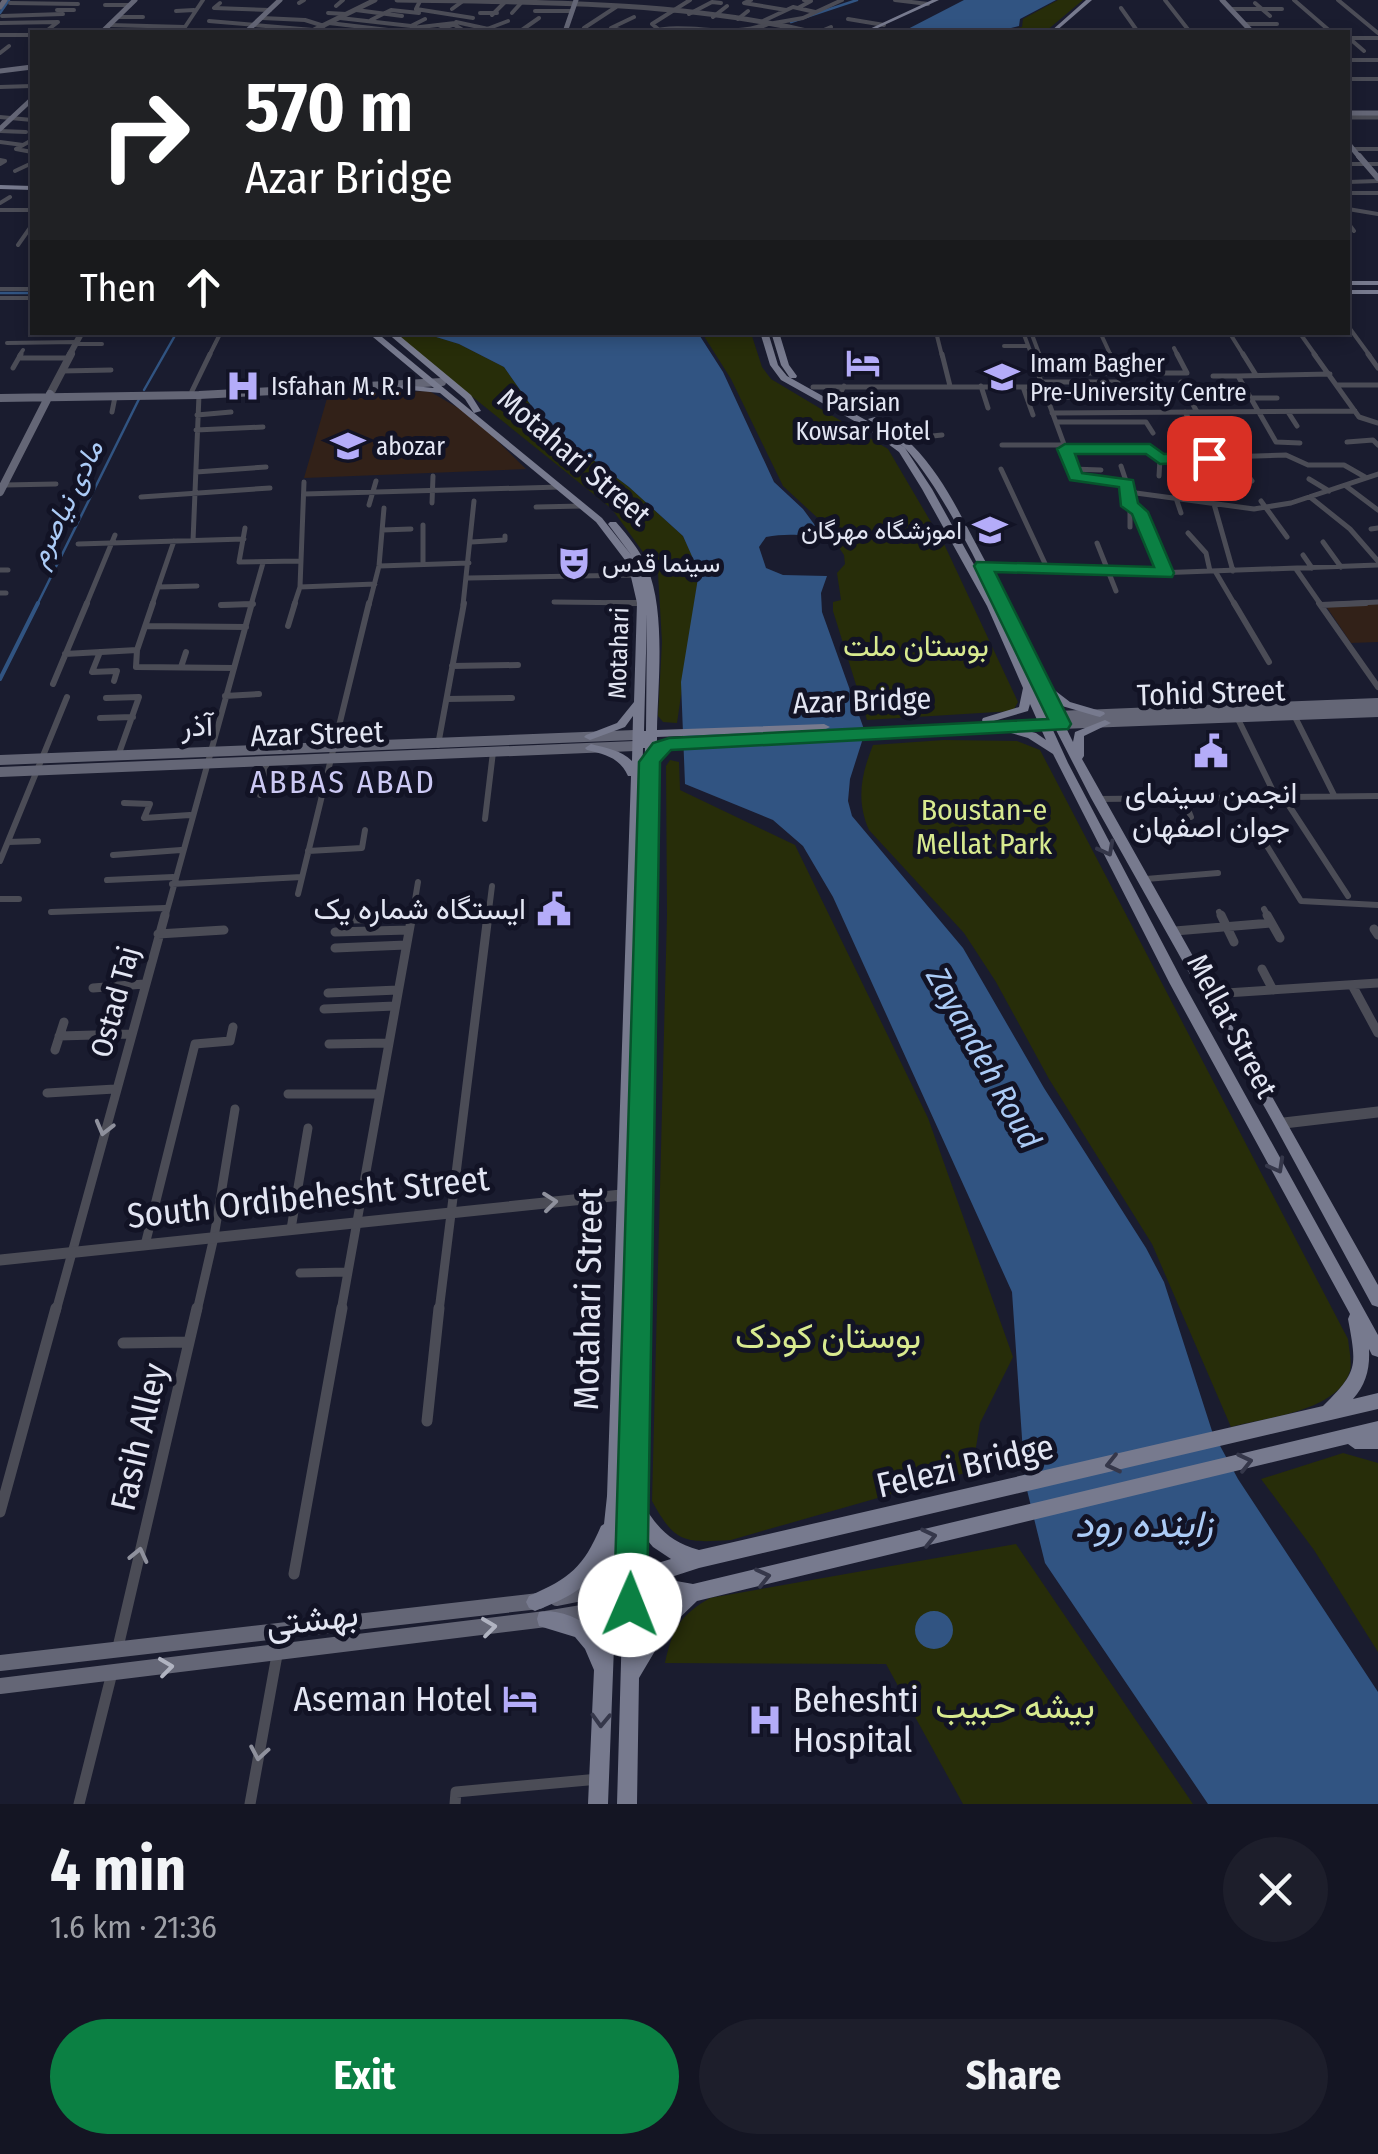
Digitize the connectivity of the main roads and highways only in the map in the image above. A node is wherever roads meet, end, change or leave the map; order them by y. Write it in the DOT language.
graph roads {
  1 [pos="280,0"];
  2 [pos="936,0"];
  3 [pos="1092,0"];
  4 [pos="1222,0"];
  5 [pos="10,1"];
  6 [pos="133,2"];
  7 [pos="576,2"];
  8 [pos="1,16"];
  9 [pos="104,30"];
  10 [pos="248,30"];
  11 [pos="566,30"];
  12 [pos="873,30"];
  13 [pos="1058,30"];
  14 [pos="1250,30"];
  15 [pos="30,67"];
  16 [pos="0,71"];
  17 [pos="30,102"];
  18 [pos="1350,114"];
  19 [pos="1378,116"];
  20 [pos="0,130"];
  21 [pos="1350,148"];
  22 [pos="1378,180"];
  23 [pos="0,185"];
  24 [pos="30,185"];
  25 [pos="1350,283"];
  26 [pos="1378,290"];
  27 [pos="1350,292"];
  28 [pos="374,335"];
  29 [pos="385,335"];
  30 [pos="394,335"];
  31 [pos="765,335"];
  32 [pos="780,335"];
  33 [pos="412,366"];
  34 [pos="437,383"];
  35 [pos="402,385"];
  36 [pos="196,393"];
  37 [pos="49,395"];
  38 [pos="0,396"];
  39 [pos="70,397"];
  40 [pos="42,409"];
  41 [pos="477,411"];
  42 [pos="2,489"];
  43 [pos="1034,684"];
  44 [pos="1378,702"];
  45 [pos="637,703"];
  46 [pos="1378,712"];
  47 [pos="1102,718"];
  48 [pos="650,720"];
  49 [pos="986,720"];
  50 [pos="1052,721"];
  51 [pos="945,726"];
  52 [pos="669,739"];
  53 [pos="643,740"];
  54 [pos="590,743"];
  55 [pos="331,750"];
  56 [pos="207,755"];
  57 [pos="0,760"];
  58 [pos="42,761"];
  59 [pos="650,762"];
  60 [pos="1062,762"];
  61 [pos="1079,763"];
  62 [pos="0,772"];
  63 [pos="634,784"];
  64 [pos="1378,1300"];
  65 [pos="1354,1306"];
  66 [pos="1378,1350"];
  67 [pos="1378,1401"];
  68 [pos="1325,1414"];
  69 [pos="1378,1429"];
  70 [pos="1338,1440"];
  71 [pos="1378,1441"];
  72 [pos="616,1496"];
  73 [pos="634,1506"];
  74 [pos="699,1559"];
  75 [pos="630,1581"];
  76 [pos="606,1588"];
  77 [pos="693,1593"];
  78 [pos="630,1605"];
  79 [pos="606,1610"];
  80 [pos="540,1611"];
  81 [pos="35,1659"];
  82 [pos="0,1663"];
  83 [pos="603,1674"];
  84 [pos="628,1681"];
  85 [pos="30,1682"];
  86 [pos="0,1686"];
  87 [pos="598,1804"];
  88 [pos="627,1804"];
  1 -- 10 [label="main road"];
  2 -- 12 [label="main road"];
  3 -- 13 [label="main road"];
  4 -- 14 [label="main road"];
  5 -- 8 [label="main road"];
  6 -- 9 [label="main road"];
  7 -- 11 [label="main road"];
  15 -- 16 [label="main road"];
  17 -- 20 [label="main road"];
  18 -- 19 [label="main road"];
  21 -- 22 [label="main road"];
  23 -- 24 [label="main road"];
  25 -- 26 [label="main road"];
  26 -- 27 [label="main road"];
  28 -- 33 [label="main road, Motahari"];
  29 -- 34 [label="main road, Motahari Street"];
  30 -- 41 [label="main road"];
  31 -- 43 [label="main road, Mellat Street"];
  32 -- 43 [label="main road, Mellat Street"];
  33 -- 34 [label="main road, Motahari"];
  33 -- 35 [label="main road"];
  34 -- 35 [label="main road"];
  34 -- 35 [label="main road"];
  34 -- 41 [label="main road, Motahari Street"];
  34 -- 45 [label="main road, Motahari"];
  35 -- 36 [label="main road"];
  36 -- 37 [label="main road"];
  36 -- 39 [label="main road"];
  37 -- 38 [label="main road"];
  37 -- 39 [label="main road"];
  37 -- 40 [label="main road"];
  39 -- 40 [label="main road"];
  40 -- 42 [label="main road"];
  41 -- 48 [label="main road, Motahari Street"];
  43 -- 47 [label="main road"];
  43 -- 49 [label="main road"];
  43 -- 50 [label="main road, Mellat Street"];
  44 -- 47 [label="main road, Tohid Street"];
  45 -- 53 [label="main road, Motahari"];
  45 -- 54 [label="main road"];
  46 -- 47 [label="main road, Tohid Street"];
  47 -- 50 [label="main road, Tohid Street"];
  47 -- 61 [label="main road"];
  48 -- 52 [label="main road"];
  48 -- 53 [label="main road, Motahari Street"];
  49 -- 50 [label="main road, Azar Bridge"];
  49 -- 51 [label="main road, Azar Bridge"];
  50 -- 51 [label="main road"];
  50 -- 60 [label="main road, Mellat Street"];
  50 -- 61 [label="main road, Mellat Street"];
  51 -- 52 [label="main road, Azar Bridge"];
  51 -- 60 [label="main road"];
  52 -- 53 [label="main road, Azar Bridge"];
  52 -- 59 [label="main road"];
  53 -- 54 [label="main road, Azar Street"];
  53 -- 59 [label="main road, Motahari Street"];
  53 -- 63 [label="main road, Motahari Street"];
  54 -- 55 [label="main road, Azar Street"];
  54 -- 55 [label="main road, Azar Street"];
  54 -- 63 [label="main road"];
  55 -- 56 [label="main road, Azar Street"];
  55 -- 56 [label="main road, Azar Street"];
  56 -- 58 [label="main road, Azar Street"];
  56 -- 58 [label="main road, Azar Street"];
  57 -- 58 [label="main road, Azar Street"];
  58 -- 62 [label="main road, Azar Street"];
  59 -- 73 [label="main road, Motahari Street"];
  60 -- 65 [label="main road, Mellat Street, one-way"];
  61 -- 64 [label="main road, Mellat Street"];
  63 -- 72 [label="main road, Motahari Street"];
  65 -- 66 [label="main road, Mellat Street"];
  65 -- 68 [label="main road"];
  67 -- 68 [label="main road, Felezi Bridge"];
  68 -- 74 [label="main road, Felezi Bridge, one-way"];
  69 -- 70 [label="main road, Felezi Bridge"];
  70 -- 71 [label="main road"];
  77 -- 70 [label="main road, Felezi Bridge, one-way"];
  72 -- 76 [label="main road, Motahari Street"];
  72 -- 80 [label="main road"];
  73 -- 74 [label="main road"];
  73 -- 75 [label="main road, Motahari Street"];
  74 -- 75 [label="main road, Felezi Bridge"];
  75 -- 76 [label="main road"];
  75 -- 77 [label="main road, Felezi Bridge"];
  75 -- 78 [label="main road, Motahari Street"];
  76 -- 79 [label="main road, Motahari Street"];
  76 -- 80 [label="main road"];
  77 -- 78 [label="main road, Felezi Bridge"];
  77 -- 84 [label="main road"];
  78 -- 79 [label="main road, بهشتی"];
  78 -- 84 [label="main road, Motahari Street"];
  79 -- 80 [label="main road, بهشتی"];
  79 -- 83 [label="main road, Motahari Street"];
  80 -- 81 [label="main road"];
  80 -- 83 [label="main road"];
  85 -- 80 [label="main road, بهشتی, one-way"];
  81 -- 82 [label="main road"];
  81 -- 85 [label="main road"];
  83 -- 87 [label="main road, Motahari Street, one-way"];
  84 -- 88 [label="main road, Motahari Street"];
  85 -- 86 [label="main road, بهشتی"];
}
